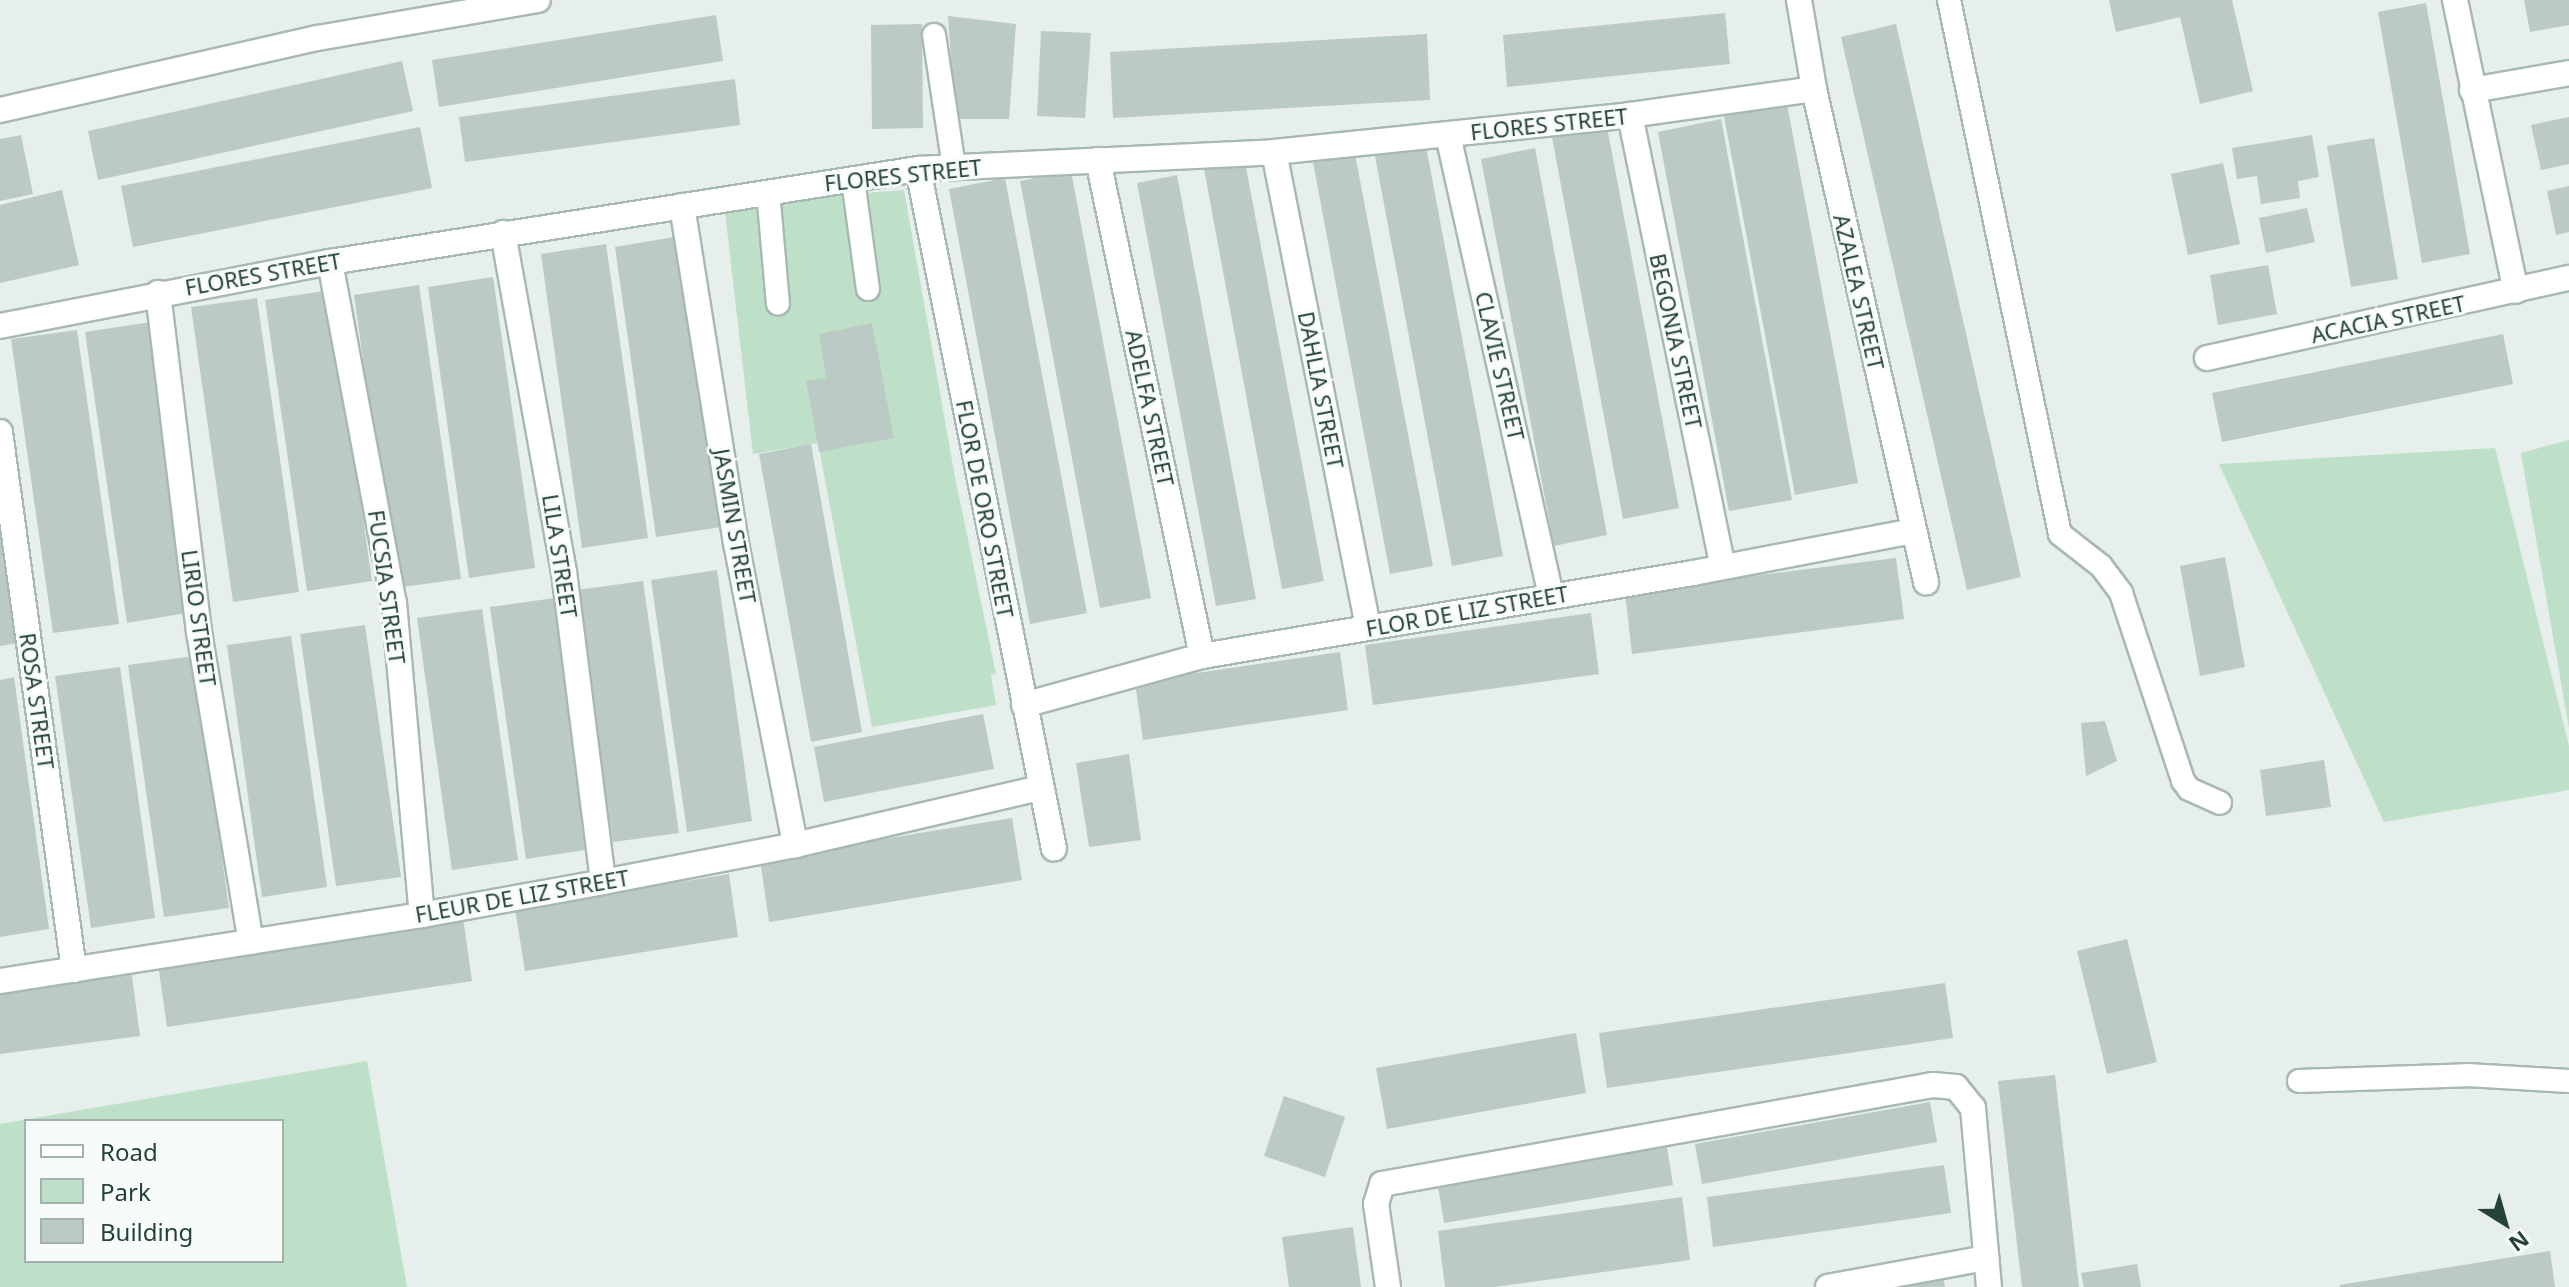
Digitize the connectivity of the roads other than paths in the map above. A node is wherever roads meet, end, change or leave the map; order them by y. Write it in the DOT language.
graph roads {
  1 [pos="538,0"];
  2 [pos="1799,0"];
  3 [pos="1949,0"];
  4 [pos="2455,0"];
  5 [pos="934,35"];
  6 [pos="2569,73"];
  7 [pos="1814,89"];
  8 [pos="2472,90"];
  9 [pos="0,110"];
  10 [pos="1630,115"];
  11 [pos="1448,135"];
  12 [pos="1274,152"];
  13 [pos="1098,160"];
  14 [pos="954,167"];
  15 [pos="918,169"];
  16 [pos="853,180"];
  17 [pos="768,192"];
  18 [pos="682,206"];
  19 [pos="503,233"];
  20 [pos="330,262"];
  21 [pos="2569,278"];
  22 [pos="868,289"];
  23 [pos="2516,291"];
  24 [pos="158,293"];
  25 [pos="778,304"];
  26 [pos="0,326"];
  27 [pos="2207,358"];
  28 [pos="0,432"];
  29 [pos="1913,531"];
  30 [pos="1723,567"];
  31 [pos="1926,582"];
  32 [pos="1551,597"];
  33 [pos="1368,628"];
  34 [pos="1202,656"];
  35 [pos="1024,705"];
  36 [pos="1040,788"];
  37 [pos="2220,803"];
  38 [pos="795,845"];
  39 [pos="1054,849"];
  40 [pos="603,882"];
  41 [pos="422,915"];
  42 [pos="251,942"];
  43 [pos="74,970"];
  44 [pos="0,981"];
  45 [pos="2299,1081"];
  46 [pos="2569,1081"];
  47 [pos="1986,1258"];
  48 [pos="1388,1287"];
  49 [pos="1828,1287"];
  50 [pos="1989,1287"];
  1 -- 9 [label="street"];
  2 -- 7 [label="street, AZALEA STREET"];
  3 -- 37 [label="lane"];
  4 -- 8 [label="street"];
  5 -- 14 [label="lane"];
  6 -- 8 [label="street"];
  7 -- 10 [label="street, FLORES STREET"];
  7 -- 29 [label="street, AZALEA STREET"];
  8 -- 23 [label="street"];
  10 -- 11 [label="street, FLORES STREET"];
  10 -- 30 [label="street, BEGONIA STREET"];
  11 -- 12 [label="street, FLORES STREET"];
  11 -- 32 [label="street, CLAVIE STREET"];
  12 -- 13 [label="street, FLORES STREET"];
  12 -- 33 [label="street, DAHLIA STREET"];
  13 -- 14 [label="street, FLORES STREET"];
  13 -- 34 [label="street, ADELFA STREET"];
  14 -- 15 [label="street, FLORES STREET"];
  15 -- 16 [label="street, FLORES STREET"];
  15 -- 35 [label="street, FLOR DE ORO STREET"];
  16 -- 17 [label="street, FLORES STREET"];
  16 -- 22 [label="lane"];
  17 -- 18 [label="street, FLORES STREET"];
  17 -- 25 [label="lane"];
  18 -- 19 [label="street, FLORES STREET"];
  18 -- 38 [label="street, JASMIN STREET"];
  19 -- 20 [label="street, FLORES STREET"];
  19 -- 40 [label="street, LILA STREET"];
  20 -- 24 [label="street, FLORES STREET"];
  20 -- 41 [label="street, FUCSIA STREET"];
  21 -- 23 [label="street, ACACIA STREET"];
  23 -- 27 [label="street, ACACIA STREET"];
  24 -- 26 [label="street, FLORES STREET"];
  24 -- 42 [label="street, LIRIO STREET"];
  28 -- 43 [label="street, ROSA STREET"];
  29 -- 30 [label="street, FLOR DE LIZ STREET"];
  29 -- 31 [label="street, AZALEA STREET"];
  30 -- 32 [label="street, FLOR DE LIZ STREET"];
  32 -- 33 [label="street, FLOR DE LIZ STREET"];
  33 -- 34 [label="street, FLOR DE LIZ STREET"];
  34 -- 35 [label="street, FLOR DE LIZ STREET"];
  35 -- 36 [label="street, FLOR DE ORO STREET"];
  36 -- 38 [label="street, FLEUR DE LIZ STREET"];
  36 -- 39 [label="street, FLOR DE ORO STREET"];
  38 -- 40 [label="street, FLEUR DE LIZ STREET"];
  40 -- 41 [label="street, FLEUR DE LIZ STREET"];
  41 -- 42 [label="street, FLEUR DE LIZ STREET"];
  42 -- 43 [label="street, FLEUR DE LIZ STREET"];
  43 -- 44 [label="street, FLEUR DE LIZ STREET"];
  45 -- 46 [label="lane"];
  47 -- 48 [label="street"];
  47 -- 49 [label="street"];
  47 -- 50 [label="street"];
}
